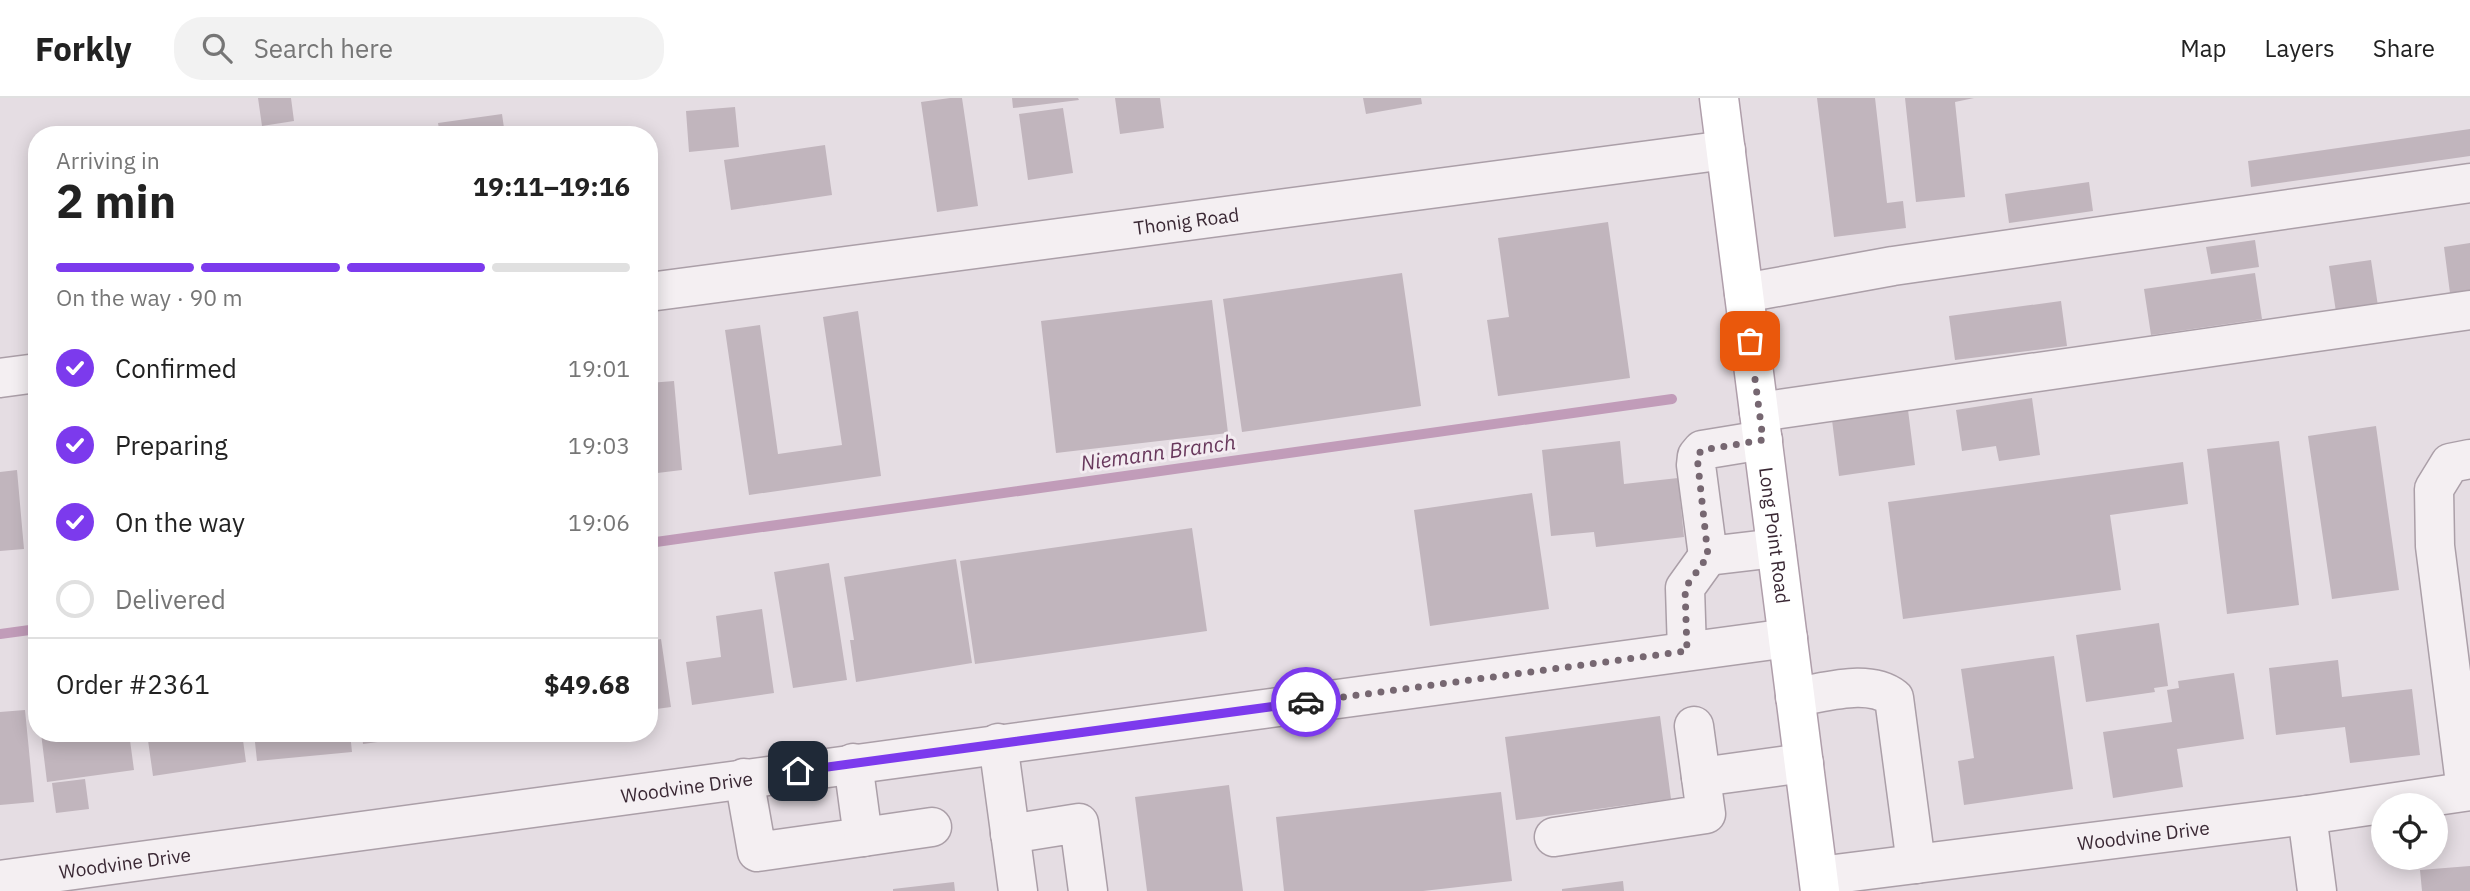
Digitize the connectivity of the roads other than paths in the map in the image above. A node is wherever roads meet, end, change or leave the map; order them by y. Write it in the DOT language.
graph roads {
  1 [pos="1719,98"];
  2 [pos="1726,150"];
  3 [pos="2470,183"];
  4 [pos="658,291"];
  5 [pos="1744,293"];
  6 [pos="2470,310"];
  7 [pos="28,374"];
  8 [pos="0,378"];
  9 [pos="1761,426"];
  10 [pos="2470,459"];
  11 [pos="1776,548"];
  12 [pos="1708,556"];
  13 [pos="1788,638"];
  14 [pos="1687,651"];
  15 [pos="1795,696"];
  16 [pos="1694,726"];
  17 [pos="998,743"];
  18 [pos="853,763"];
  19 [pos="1804,763"];
  20 [pos="1701,777"];
  21 [pos="744,778"];
  22 [pos="2468,791"];
  23 [pos="2307,815"];
  24 [pos="932,827"];
  25 [pos="1010,834"];
  26 [pos="863,837"];
  27 [pos="1554,837"];
  28 [pos="1929,873"];
  29 [pos="0,880"];
  30 [pos="1819,884"];
  31 [pos="1018,891"];
  32 [pos="1088,891"];
  33 [pos="2317,891"];
  1 -- 2 [label="main road, Long Point Road"];
  2 -- 4 [label="street, Thonig Road"];
  2 -- 5 [label="main road, Long Point Road"];
  3 -- 5 [label="street"];
  5 -- 9 [label="main road, Long Point Road"];
  6 -- 9 [label="street"];
  7 -- 8 [label="street"];
  9 -- 11 [label="main road, Long Point Road"];
  9 -- 12 [label="street"];
  10 -- 22 [label="street"];
  11 -- 12 [label="street"];
  11 -- 13 [label="main road, Long Point Road"];
  12 -- 14 [label="street"];
  13 -- 14 [label="street, Woodvine Drive"];
  13 -- 15 [label="main road, Long Point Road"];
  14 -- 17 [label="street, Woodvine Drive"];
  15 -- 19 [label="main road, Long Point Road"];
  15 -- 28 [label="street"];
  16 -- 20 [label="street"];
  17 -- 18 [label="street, Woodvine Drive"];
  17 -- 25 [label="street"];
  18 -- 21 [label="street, Woodvine Drive"];
  18 -- 26 [label="street"];
  19 -- 20 [label="street"];
  19 -- 30 [label="main road, Long Point Road"];
  20 -- 27 [label="street"];
  21 -- 26 [label="street"];
  21 -- 29 [label="street, Woodvine Drive"];
  22 -- 23 [label="street, Woodvine Drive"];
  23 -- 28 [label="street, Woodvine Drive"];
  23 -- 33 [label="street"];
  24 -- 26 [label="street"];
  25 -- 31 [label="street"];
  25 -- 32 [label="street"];
  28 -- 30 [label="street, Woodvine Drive"];
}
